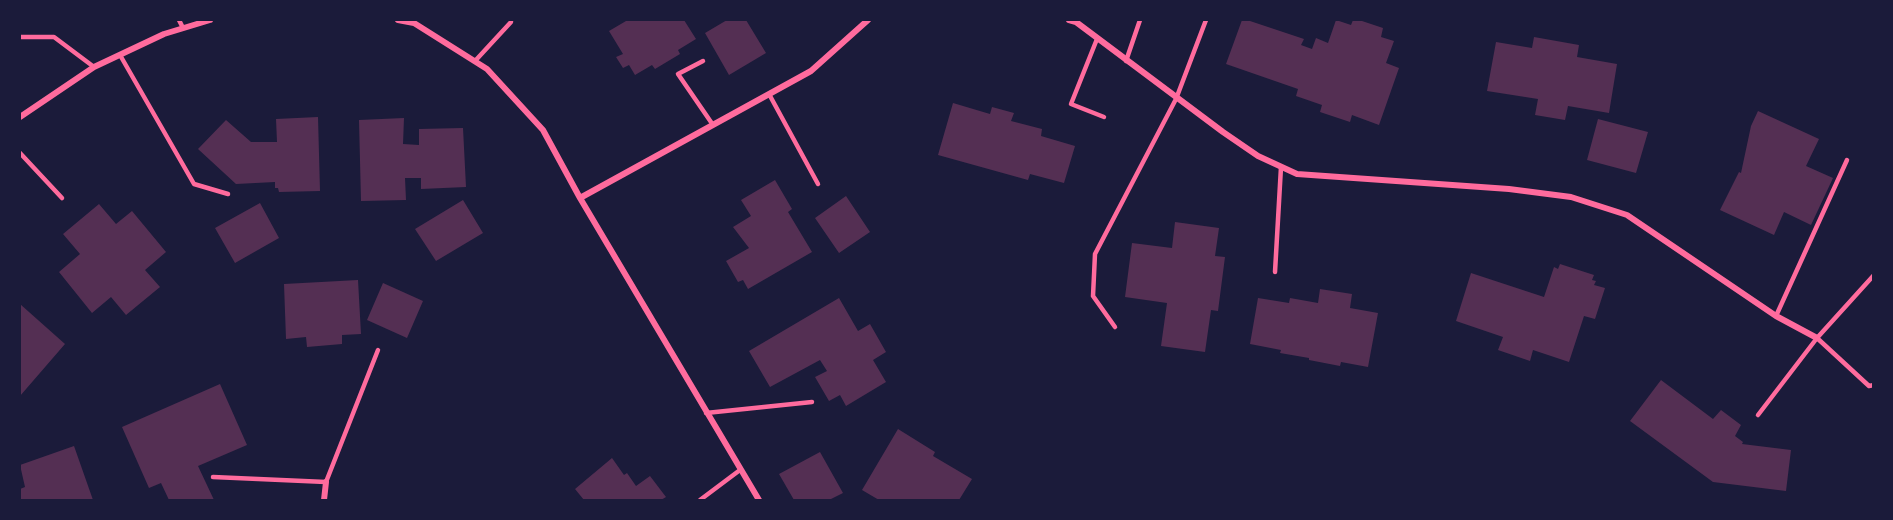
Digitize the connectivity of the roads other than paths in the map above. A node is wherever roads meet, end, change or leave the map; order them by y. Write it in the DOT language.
graph roads {
  1 [pos="178,20"];
  2 [pos="210,20"];
  3 [pos="398,20"];
  4 [pos="868,20"];
  5 [pos="1070,20"];
  6 [pos="1140,20"];
  7 [pos="1206,20"];
  8 [pos="511,22"];
  9 [pos="183,28"];
  10 [pos="20,37"];
  11 [pos="1097,39"];
  12 [pos="120,55"];
  13 [pos="475,61"];
  14 [pos="703,61"];
  15 [pos="1126,61"];
  16 [pos="94,67"];
  17 [pos="769,94"];
  18 [pos="1176,99"];
  19 [pos="20,117"];
  20 [pos="1104,117"];
  21 [pos="713,125"];
  22 [pos="20,153"];
  23 [pos="1847,160"];
  24 [pos="1281,167"];
  25 [pos="818,184"];
  26 [pos="228,194"];
  27 [pos="62,198"];
  28 [pos="580,198"];
  29 [pos="1275,272"];
  30 [pos="1874,275"];
  31 [pos="1776,316"];
  32 [pos="1115,327"];
  33 [pos="1817,338"];
  34 [pos="378,350"];
  35 [pos="1874,385"];
  36 [pos="812,402"];
  37 [pos="706,413"];
  38 [pos="1758,415"];
  39 [pos="740,470"];
  40 [pos="213,477"];
  41 [pos="326,482"];
  42 [pos="324,501"];
  43 [pos="700,501"];
  44 [pos="759,501"];
  1 -- 9 [label="lane"];
  2 -- 9 [label="street"];
  3 -- 13 [label="street"];
  4 -- 17 [label="street"];
  5 -- 11 [label="street"];
  6 -- 15 [label="lane"];
  7 -- 18 [label="lane"];
  8 -- 13 [label="lane"];
  9 -- 12 [label="street"];
  10 -- 16 [label="lane"];
  11 -- 15 [label="street"];
  11 -- 20 [label="lane"];
  12 -- 16 [label="street"];
  12 -- 26 [label="lane"];
  13 -- 28 [label="street"];
  14 -- 21 [label="lane"];
  15 -- 18 [label="street"];
  16 -- 19 [label="street"];
  17 -- 21 [label="street"];
  17 -- 25 [label="lane"];
  18 -- 24 [label="street"];
  18 -- 32 [label="lane"];
  21 -- 28 [label="street"];
  22 -- 27 [label="lane"];
  23 -- 31 [label="lane"];
  24 -- 29 [label="lane"];
  24 -- 31 [label="street"];
  28 -- 37 [label="street"];
  30 -- 33 [label="lane"];
  31 -- 33 [label="street"];
  33 -- 35 [label="lane"];
  33 -- 38 [label="lane"];
  34 -- 41 [label="lane"];
  36 -- 37 [label="lane"];
  37 -- 39 [label="street"];
  39 -- 43 [label="lane"];
  39 -- 44 [label="street"];
  40 -- 41 [label="lane"];
  41 -- 42 [label="street"];
}
